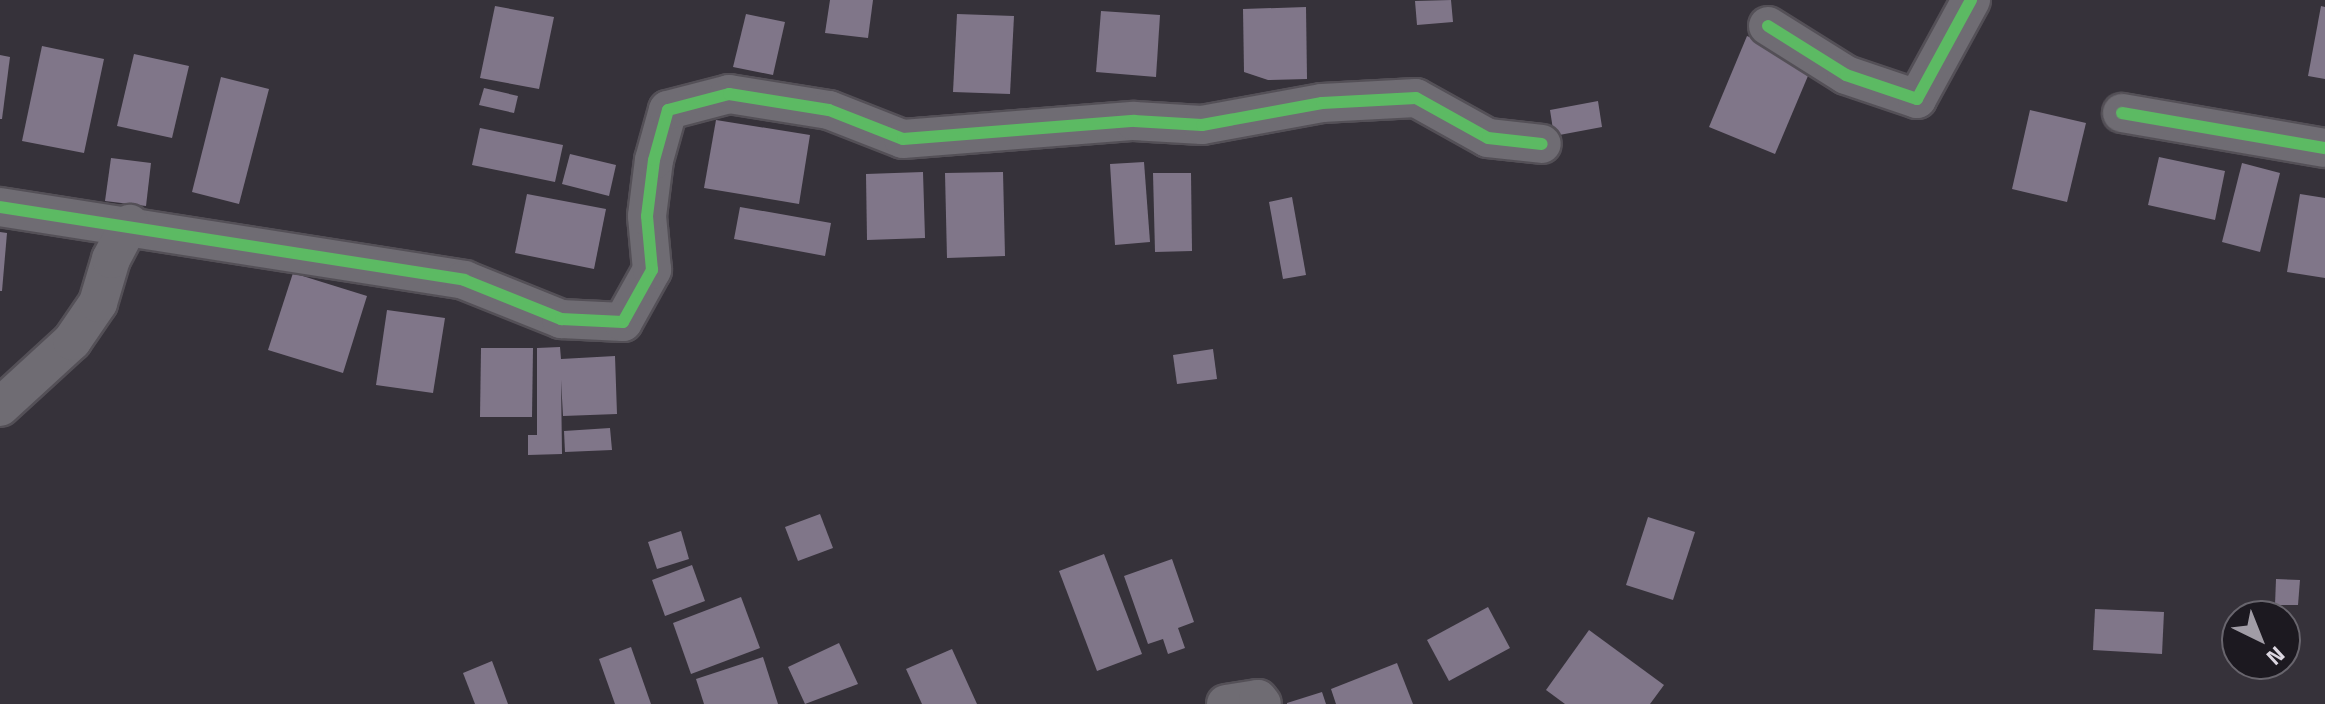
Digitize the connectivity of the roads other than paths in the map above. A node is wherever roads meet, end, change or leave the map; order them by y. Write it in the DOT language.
graph roads {
  1 [pos="1971,0"];
  2 [pos="1768,26"];
  3 [pos="2122,113"];
  4 [pos="1542,144"];
  5 [pos="2325,148"];
  6 [pos="0,207"];
  7 [pos="130,224"];
  8 [pos="0,407"];
  9 [pos="1226,704"];
  10 [pos="1262,704"];
  1 -- 2 [label="street"];
  3 -- 5 [label="street"];
  4 -- 7 [label="street"];
  6 -- 7 [label="street"];
  7 -- 8 [label="street"];
  9 -- 10 [label="street"];
}
